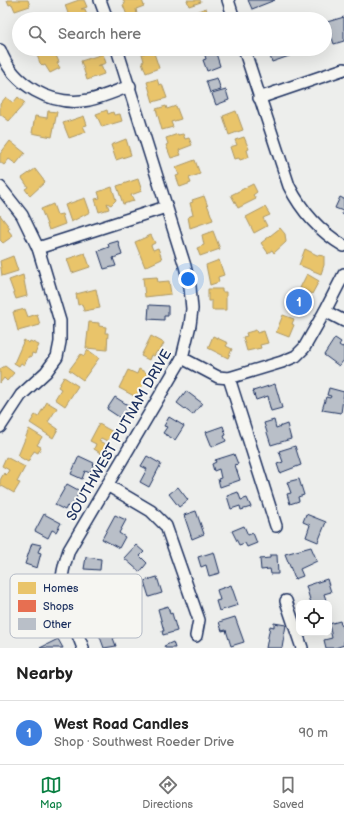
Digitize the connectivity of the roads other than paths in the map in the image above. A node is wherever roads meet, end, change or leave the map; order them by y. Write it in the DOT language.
graph roads {
  1 [pos="100,0"];
  2 [pos="228,0"];
  3 [pos="104,12"];
  4 [pos="232,12"];
  5 [pos="0,52"];
  6 [pos="119,56"];
  7 [pos="246,56"];
  8 [pos="344,69"];
  9 [pos="130,86"];
  10 [pos="259,98"];
  11 [pos="0,188"];
  12 [pos="166,207"];
  13 [pos="344,246"];
  14 [pos="38,248"];
  15 [pos="344,274"];
  16 [pos="325,312"];
  17 [pos="344,321"];
  18 [pos="182,358"];
  19 [pos="230,378"];
  20 [pos="0,427"];
  21 [pos="107,485"];
  22 [pos="276,526"];
  23 [pos="63,574"];
  24 [pos="286,601"];
  25 [pos="196,636"];
  26 [pos="80,638"];
  27 [pos="84,648"];
  28 [pos="302,648"];
  1 -- 3 [label="street"];
  2 -- 4 [label="street"];
  5 -- 9 [label="street"];
  6 -- 9 [label="street, SOUTHWEST PUTNAM DRIVE"];
  7 -- 10 [label="street"];
  8 -- 10 [label="street"];
  9 -- 12 [label="street, SOUTHWEST PUTNAM DRIVE"];
  10 -- 13 [label="street"];
  11 -- 14 [label="street"];
  12 -- 14 [label="street"];
  12 -- 18 [label="street, SOUTHWEST PUTNAM DRIVE"];
  14 -- 20 [label="street"];
  15 -- 16 [label="street"];
  16 -- 17 [label="street"];
  16 -- 19 [label="street"];
  18 -- 19 [label="street"];
  18 -- 21 [label="street, SOUTHWEST PUTNAM DRIVE"];
  19 -- 22 [label="street"];
  21 -- 23 [label="street, SOUTHWEST PUTNAM DRIVE"];
  21 -- 25 [label="street"];
  24 -- 28 [label="street"];
  26 -- 27 [label="street, SOUTHWEST PUTNAM DRIVE"];
}
